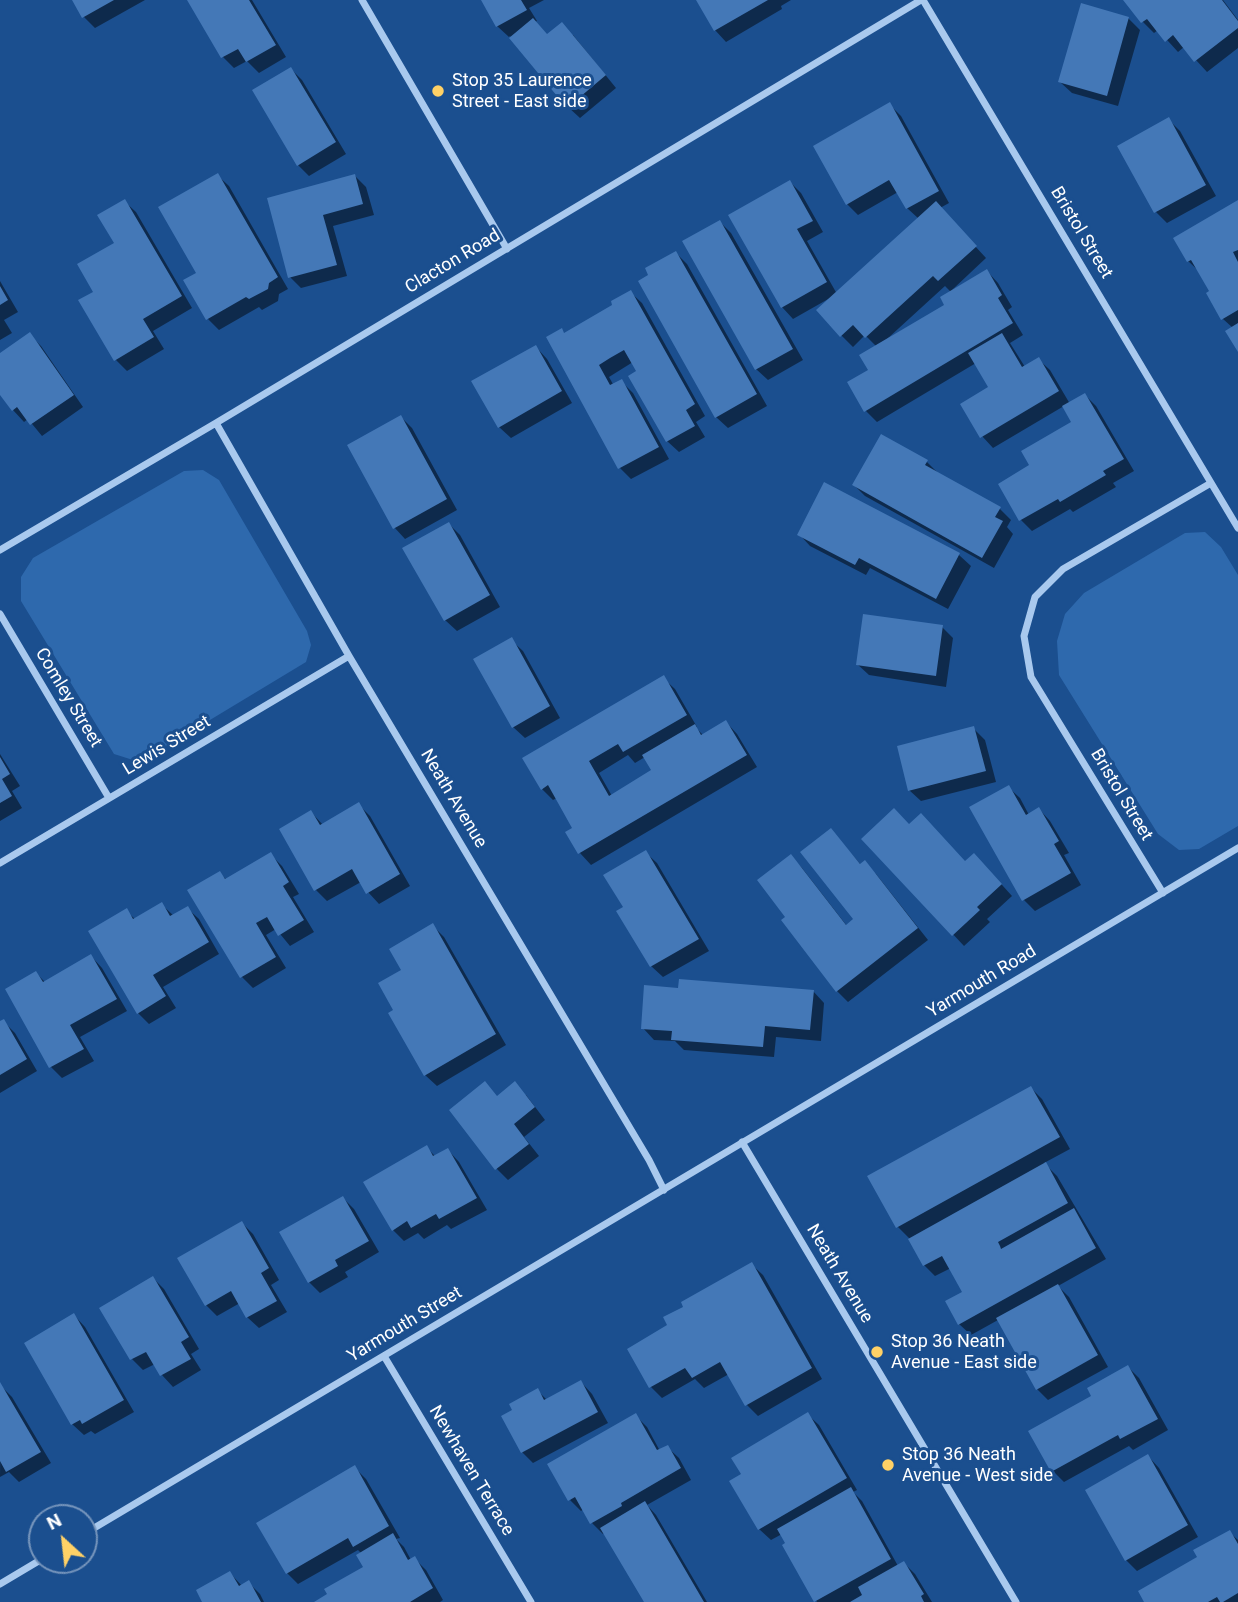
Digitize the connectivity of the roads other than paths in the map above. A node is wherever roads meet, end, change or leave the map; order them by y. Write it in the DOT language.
graph roads {
  1 [pos="362,0"];
  2 [pos="922,0"];
  3 [pos="507,248"];
  4 [pos="216,423"];
  5 [pos="1211,483"];
  6 [pos="1238,528"];
  7 [pos="0,550"];
  8 [pos="0,614"];
  9 [pos="349,656"];
  10 [pos="109,798"];
  11 [pos="1238,848"];
  12 [pos="0,863"];
  13 [pos="1163,893"];
  14 [pos="742,1142"];
  15 [pos="664,1190"];
  16 [pos="384,1356"];
  17 [pos="98,1526"];
  18 [pos="28,1567"];
  19 [pos="0,1584"];
  20 [pos="531,1602"];
  21 [pos="1016,1602"];
  1 -- 3 [label="street"];
  2 -- 3 [label="street, Clacton Road"];
  2 -- 5 [label="street, Bristol Street"];
  3 -- 4 [label="street, Clacton Road"];
  4 -- 7 [label="street, Clacton Road"];
  4 -- 9 [label="street, Neath Avenue"];
  5 -- 6 [label="street, Bristol Street"];
  5 -- 13 [label="street, Bristol Street"];
  8 -- 10 [label="street, Comley Street"];
  9 -- 10 [label="street, Lewis Street"];
  9 -- 15 [label="street, Neath Avenue"];
  10 -- 12 [label="street, Lewis Street"];
  11 -- 13 [label="street, Yarmouth Road"];
  13 -- 14 [label="street, Yarmouth Road"];
  14 -- 15 [label="street, Yarmouth Street"];
  14 -- 21 [label="street, Neath Avenue"];
  15 -- 16 [label="street, Yarmouth Street"];
  16 -- 17 [label="street, Yarmouth Street"];
  16 -- 20 [label="street, Newhaven Terrace"];
  18 -- 19 [label="street"];
}
